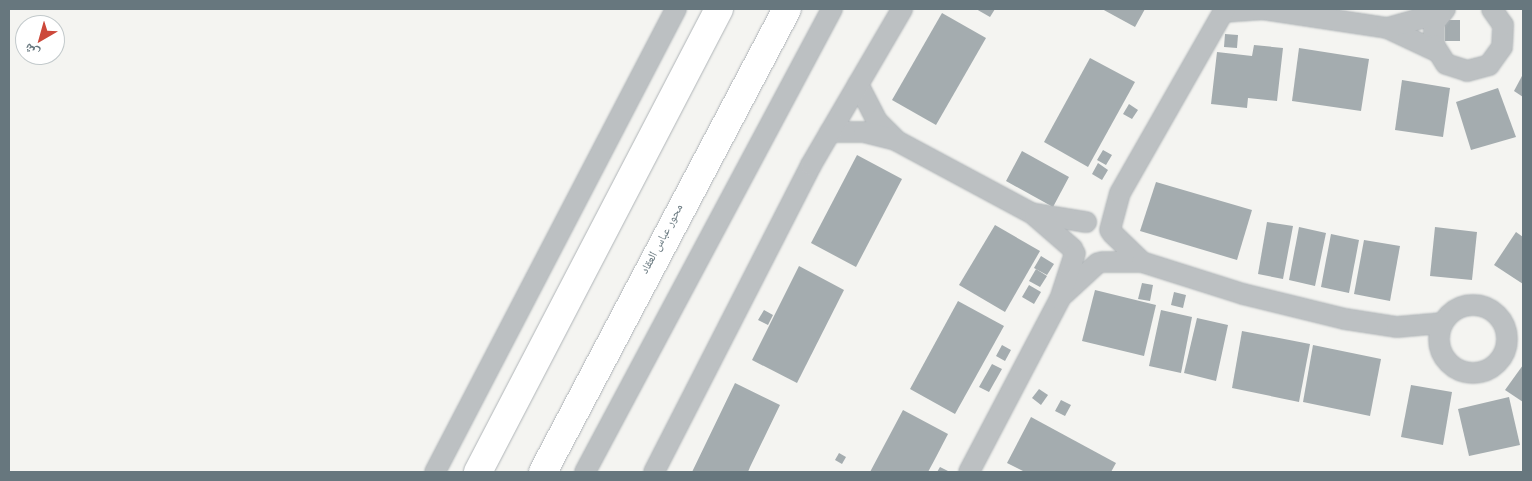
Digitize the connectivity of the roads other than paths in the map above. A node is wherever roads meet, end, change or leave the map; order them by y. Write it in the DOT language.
graph roads {
  1 [pos="676,9"];
  2 [pos="719,9"];
  3 [pos="787,9"];
  4 [pos="832,9"];
  5 [pos="902,9"];
  6 [pos="1492,9"];
  7 [pos="1224,10"];
  8 [pos="1273,10"];
  9 [pos="1442,11"];
  10 [pos="1387,28"];
  11 [pos="1436,51"];
  12 [pos="858,84"];
  13 [pos="830,132"];
  14 [pos="897,141"];
  15 [pos="1120,193"];
  16 [pos="1031,213"];
  17 [pos="1088,222"];
  18 [pos="1111,231"];
  19 [pos="1074,251"];
  20 [pos="1142,262"];
  21 [pos="1100,263"];
  22 [pos="1060,299"];
  23 [pos="1443,323"];
  24 [pos="1397,327"];
  25 [pos="1442,354"];
  26 [pos="973,469"];
  27 [pos="435,472"];
  28 [pos="478,472"];
  29 [pos="543,472"];
  30 [pos="586,472"];
  31 [pos="654,472"];
  1 -- 27 [label="street"];
  2 -- 28 [label="main road"];
  3 -- 29 [label="main road, محور عباس العقاد"];
  4 -- 30 [label="street"];
  5 -- 12 [label="street"];
  6 -- 11 [label="street"];
  7 -- 8 [label="street"];
  7 -- 15 [label="street"];
  8 -- 10 [label="street"];
  9 -- 10 [label="street"];
  9 -- 11 [label="street"];
  10 -- 11 [label="street"];
  12 -- 13 [label="street"];
  12 -- 14 [label="street"];
  13 -- 14 [label="street"];
  13 -- 31 [label="street"];
  14 -- 16 [label="street"];
  15 -- 17 [label="street"];
  15 -- 18 [label="street"];
  16 -- 17 [label="street"];
  16 -- 19 [label="street"];
  17 -- 18 [label="street"];
  17 -- 19 [label="street"];
  18 -- 20 [label="street"];
  18 -- 21 [label="street"];
  19 -- 21 [label="street"];
  19 -- 22 [label="street"];
  20 -- 21 [label="street"];
  20 -- 24 [label="street"];
  21 -- 22 [label="street"];
  22 -- 26 [label="street"];
  23 -- 24 [label="street"];
  23 -- 25 [label="street"];
  23 -- 25 [label="street"];
  24 -- 25 [label="street"];
}
